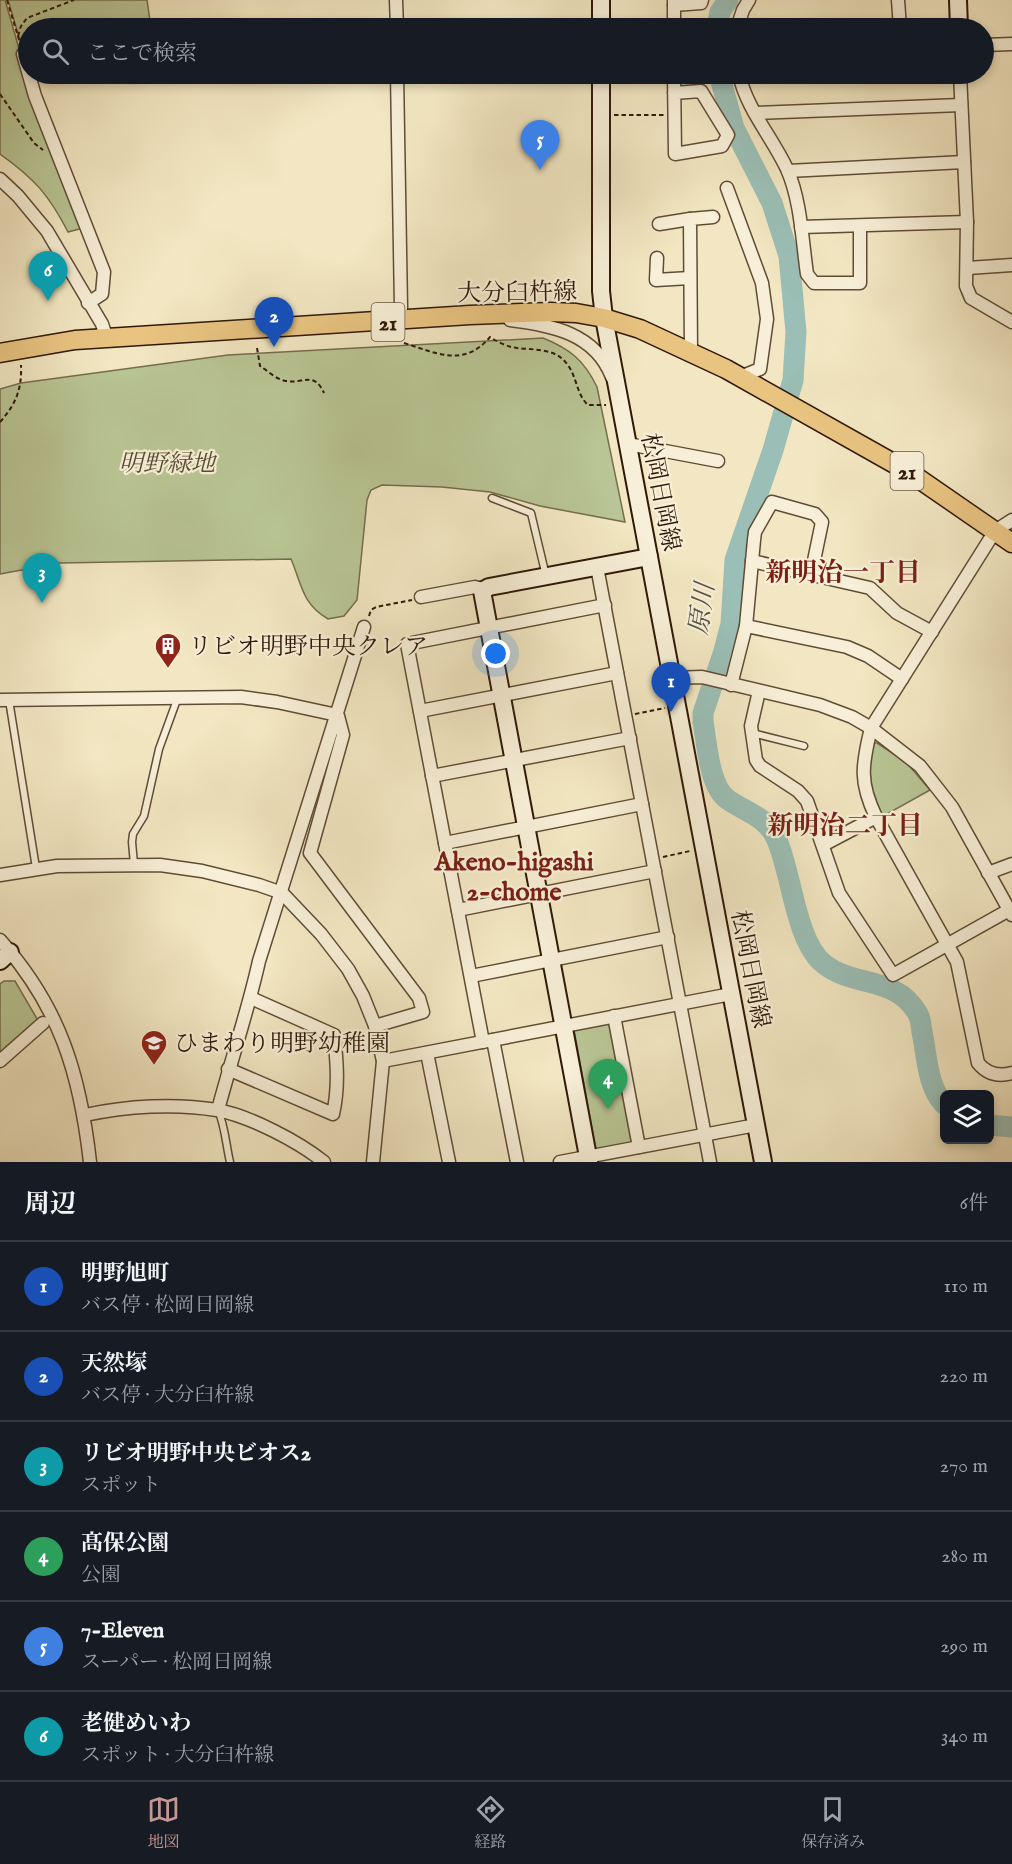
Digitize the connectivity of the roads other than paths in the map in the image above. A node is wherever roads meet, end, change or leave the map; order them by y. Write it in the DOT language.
graph roads {
  1 [pos="396,0"];
  2 [pos="601,0"];
  3 [pos="702,0"];
  4 [pos="749,0"];
  5 [pos="898,0"];
  6 [pos="958,0"];
  7 [pos="674,2"];
  8 [pos="397,18"];
  9 [pos="601,18"];
  10 [pos="674,18"];
  11 [pos="740,18"];
  12 [pos="899,18"];
  13 [pos="959,18"];
  14 [pos="1012,44"];
  15 [pos="994,45"];
  16 [pos="31,84"];
  17 [pos="397,84"];
  18 [pos="601,84"];
  19 [pos="674,84"];
  20 [pos="742,84"];
  21 [pos="960,84"];
  22 [pos="674,93"];
  23 [pos="961,105"];
  24 [pos="755,112"];
  25 [pos="964,162"];
  26 [pos="788,171"];
  27 [pos="1,182"];
  28 [pos="727,188"];
  29 [pos="713,217"];
  30 [pos="690,219"];
  31 [pos="967,222"];
  32 [pos="659,224"];
  33 [pos="860,225"];
  34 [pos="801,227"];
  35 [pos="657,258"];
  36 [pos="1012,265"];
  37 [pos="968,268"];
  38 [pos="690,278"];
  39 [pos="88,303"];
  40 [pos="470,315"];
  41 [pos="604,318"];
  42 [pos="394,321"];
  43 [pos="1012,322"];
  44 [pos="107,339"];
  45 [pos="0,353"];
  46 [pos="691,353"];
  47 [pos="740,377"];
  48 [pos="613,400"];
  49 [pos="627,444"];
  50 [pos="718,460"];
  51 [pos="492,498"];
  52 [pos="1012,520"];
  53 [pos="995,531"];
  54 [pos="1012,543"];
  55 [pos="649,557"];
  56 [pos="752,561"];
  57 [pos="597,567"];
  58 [pos="811,575"];
  59 [pos="546,576"];
  60 [pos="484,589"];
  61 [pos="421,597"];
  62 [pos="605,605"];
  63 [pos="746,626"];
  64 [pos="364,627"];
  65 [pos="488,628"];
  66 [pos="932,632"];
  67 [pos="618,673"];
  68 [pos="671,678"];
  69 [pos="902,679"];
  70 [pos="730,685"];
  71 [pos="759,691"];
  72 [pos="501,695"];
  73 [pos="178,697"];
  74 [pos="4,700"];
  75 [pos="420,711"];
  76 [pos="337,715"];
  77 [pos="871,728"];
  78 [pos="751,733"];
  79 [pos="630,738"];
  80 [pos="804,746"];
  81 [pos="513,760"];
  82 [pos="432,776"];
  83 [pos="642,804"];
  84 [pos="876,818"];
  85 [pos="526,827"];
  86 [pos="445,843"];
  87 [pos="823,845"];
  88 [pos="134,864"];
  89 [pos="1012,864"];
  90 [pos="654,865"];
  91 [pos="36,868"];
  92 [pos="988,873"];
  93 [pos="0,875"];
  94 [pos="282,893"];
  95 [pos="538,894"];
  96 [pos="458,910"];
  97 [pos="1010,913"];
  98 [pos="668,938"];
  99 [pos="948,945"];
  100 [pos="3,951"];
  101 [pos="551,961"];
  102 [pos="471,976"];
  103 [pos="731,994"];
  104 [pos="251,998"];
  105 [pos="680,1004"];
  106 [pos="614,1016"];
  107 [pos="43,1023"];
  108 [pos="375,1026"];
  109 [pos="563,1026"];
  110 [pos="488,1041"];
  111 [pos="427,1053"];
  112 [pos="0,1061"];
  113 [pos="383,1061"];
  114 [pos="228,1069"];
  115 [pos="1012,1073"];
  116 [pos="218,1110"];
  117 [pos="85,1115"];
  118 [pos="756,1125"];
  119 [pos="705,1135"];
  120 [pos="636,1148"];
  121 [pos="588,1159"];
  122 [pos="90,1162"];
  123 [pos="230,1162"];
  124 [pos="324,1162"];
  125 [pos="373,1162"];
  126 [pos="448,1162"];
  127 [pos="517,1162"];
  128 [pos="560,1162"];
  129 [pos="635,1162"];
  130 [pos="710,1162"];
  131 [pos="763,1162"];
  1 -- 8 [label="street"];
  2 -- 9 [label="main road"];
  3 -- 7 [label="street"];
  4 -- 11 [label="street"];
  5 -- 12 [label="street"];
  6 -- 13 [label="main road"];
  7 -- 10 [label="street"];
  14 -- 15 [label="street"];
  16 -- 39 [label="street"];
  17 -- 42 [label="street"];
  18 -- 41 [label="main road, 松岡日岡線"];
  19 -- 22 [label="street"];
  20 -- 24 [label="street"];
  21 -- 23 [label="street"];
  22 -- 22 [label="street"];
  23 -- 24 [label="street"];
  23 -- 25 [label="street"];
  24 -- 26 [label="street"];
  25 -- 26 [label="street"];
  25 -- 31 [label="street"];
  26 -- 34 [label="street"];
  27 -- 39 [label="street"];
  28 -- 47 [label="street"];
  29 -- 30 [label="street"];
  30 -- 32 [label="street"];
  30 -- 38 [label="street"];
  31 -- 33 [label="street"];
  31 -- 37 [label="street"];
  33 -- 34 [label="street"];
  33 -- 34 [label="street"];
  35 -- 38 [label="street"];
  36 -- 37 [label="street"];
  37 -- 43 [label="street"];
  38 -- 46 [label="street"];
  39 -- 44 [label="street"];
  40 -- 41 [label="main road, 大分臼杵線 / 21"];
  40 -- 42 [label="main road, 大分臼杵線 / 21"];
  40 -- 48 [label="street"];
  41 -- 46 [label="main road, 大分臼杵線 / 21"];
  41 -- 48 [label="main road, 松岡日岡線"];
  42 -- 44 [label="main road, 大分臼杵線 / 21"];
  44 -- 45 [label="main road, 大分臼杵線 / 21"];
  46 -- 47 [label="main road, 大分臼杵線 / 21"];
  47 -- 53 [label="main road, 大分臼杵線 / 21"];
  48 -- 49 [label="main road, 松岡日岡線"];
  49 -- 50 [label="street"];
  49 -- 55 [label="main road, 松岡日岡線"];
  51 -- 59 [label="lane"];
  52 -- 53 [label="street"];
  53 -- 54 [label="main road, 大分臼杵線 / 21"];
  53 -- 66 [label="street"];
  55 -- 57 [label="main road"];
  55 -- 68 [label="main road, 松岡日岡線"];
  56 -- 58 [label="street"];
  56 -- 58 [label="street"];
  56 -- 63 [label="street"];
  57 -- 59 [label="main road"];
  57 -- 62 [label="street"];
  58 -- 66 [label="street"];
  59 -- 60 [label="main road"];
  60 -- 61 [label="street"];
  60 -- 65 [label="main road"];
  62 -- 65 [label="street"];
  62 -- 67 [label="street"];
  63 -- 69 [label="street"];
  63 -- 70 [label="street"];
  64 -- 76 [label="street"];
  65 -- 72 [label="main road"];
  65 -- 75 [label="street"];
  66 -- 69 [label="street"];
  67 -- 72 [label="street"];
  67 -- 79 [label="street"];
  68 -- 70 [label="street"];
  68 -- 103 [label="main road, 松岡日岡線"];
  69 -- 77 [label="street"];
  70 -- 71 [label="street"];
  71 -- 77 [label="street"];
  71 -- 78 [label="street"];
  72 -- 75 [label="street"];
  72 -- 81 [label="main road"];
  73 -- 74 [label="street"];
  73 -- 76 [label="street"];
  73 -- 88 [label="lane"];
  74 -- 91 [label="lane"];
  75 -- 82 [label="street"];
  76 -- 94 [label="street"];
  76 -- 108 [label="street"];
  77 -- 84 [label="street"];
  77 -- 92 [label="street"];
  78 -- 80 [label="lane"];
  78 -- 87 [label="street"];
  79 -- 81 [label="street"];
  79 -- 83 [label="street"];
  81 -- 82 [label="street"];
  81 -- 85 [label="main road"];
  82 -- 86 [label="street"];
  83 -- 85 [label="street"];
  83 -- 90 [label="street"];
  84 -- 87 [label="street"];
  84 -- 99 [label="street"];
  85 -- 86 [label="street"];
  85 -- 95 [label="main road"];
  86 -- 96 [label="street"];
  87 -- 99 [label="street"];
  88 -- 91 [label="street"];
  88 -- 94 [label="street"];
  89 -- 92 [label="street"];
  90 -- 95 [label="street"];
  90 -- 98 [label="street"];
  91 -- 93 [label="street"];
  92 -- 97 [label="street"];
  94 -- 104 [label="street"];
  94 -- 108 [label="street"];
  95 -- 96 [label="street"];
  95 -- 101 [label="main road"];
  96 -- 102 [label="street"];
  97 -- 99 [label="street"];
  98 -- 101 [label="street"];
  98 -- 105 [label="street"];
  99 -- 115 [label="street"];
  100 -- 117 [label="street"];
  101 -- 102 [label="street"];
  101 -- 109 [label="main road"];
  102 -- 110 [label="street"];
  103 -- 105 [label="street"];
  103 -- 118 [label="main road, 松岡日岡線"];
  104 -- 114 [label="street"];
  104 -- 114 [label="street"];
  105 -- 106 [label="street"];
  105 -- 119 [label="street"];
  106 -- 109 [label="street"];
  106 -- 120 [label="street"];
  107 -- 112 [label="street"];
  108 -- 113 [label="street"];
  109 -- 110 [label="street"];
  109 -- 121 [label="main road"];
  110 -- 111 [label="street"];
  110 -- 127 [label="street"];
  111 -- 113 [label="street"];
  111 -- 126 [label="street"];
  113 -- 125 [label="street"];
  114 -- 116 [label="street"];
  116 -- 117 [label="street"];
  116 -- 123 [label="lane"];
  116 -- 124 [label="street"];
  117 -- 122 [label="street"];
  118 -- 119 [label="street"];
  118 -- 131 [label="main road, 松岡日岡線"];
  119 -- 120 [label="street"];
  119 -- 130 [label="street"];
  120 -- 121 [label="street"];
  120 -- 129 [label="street"];
  121 -- 128 [label="street"];
}
